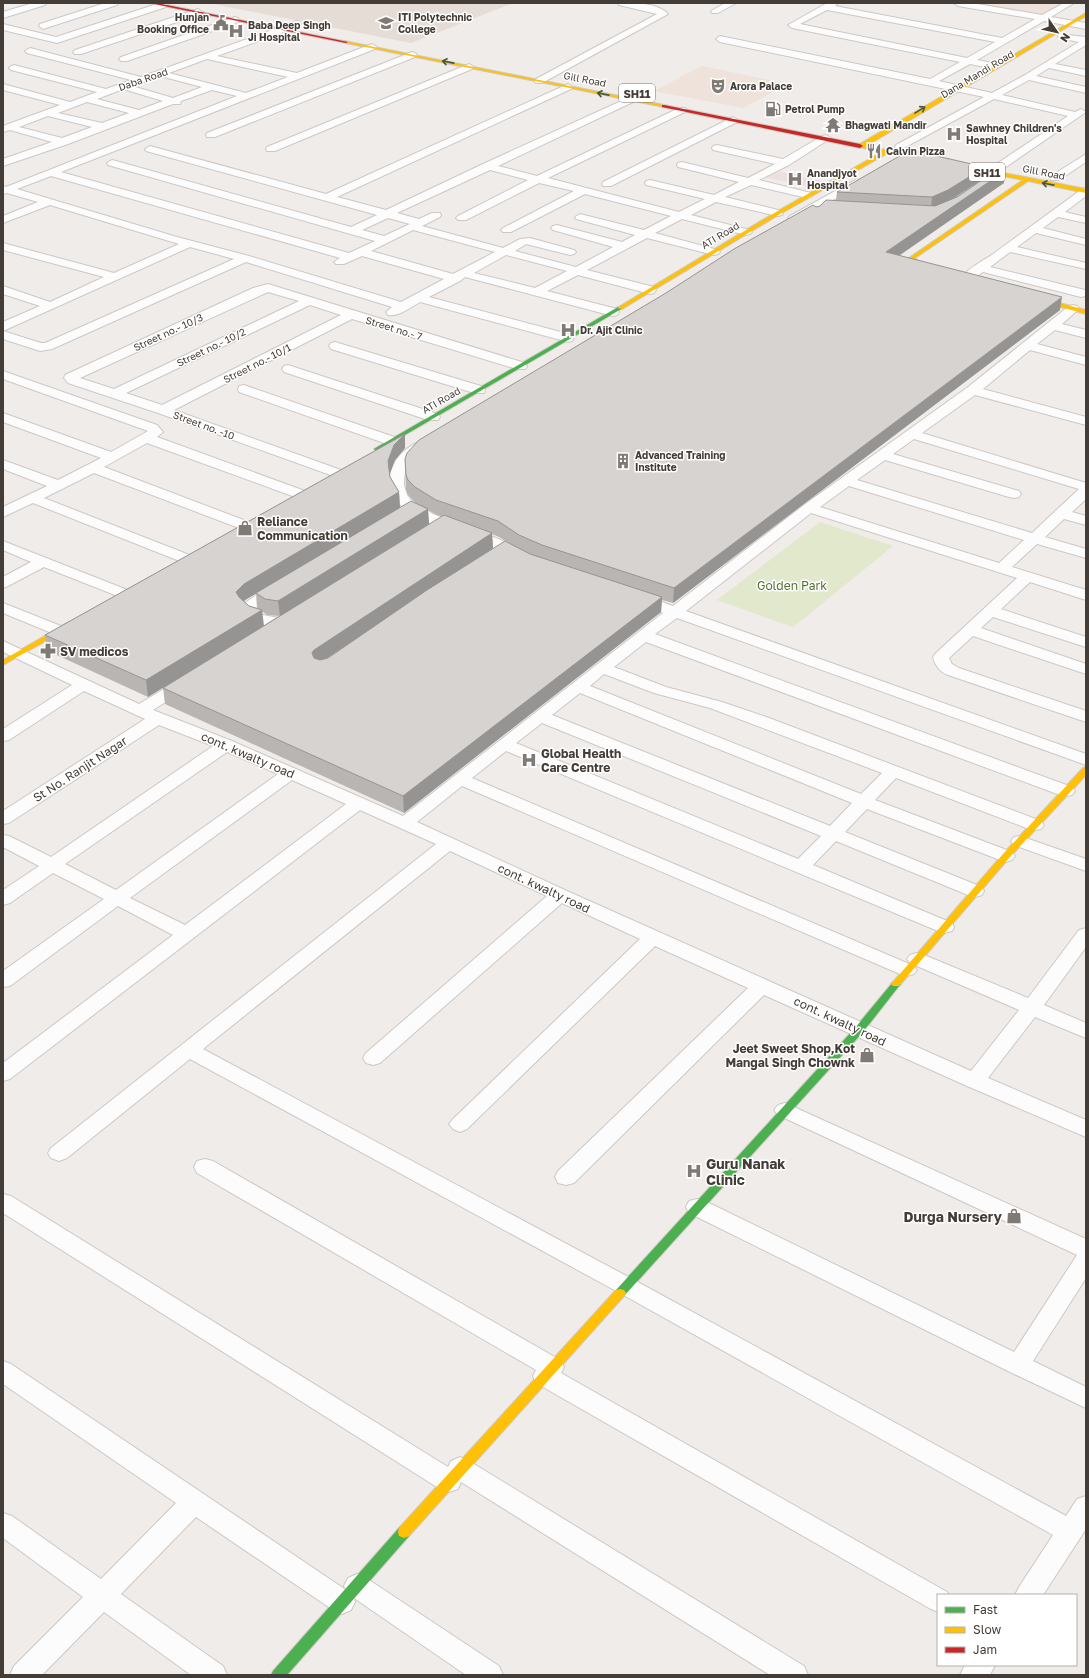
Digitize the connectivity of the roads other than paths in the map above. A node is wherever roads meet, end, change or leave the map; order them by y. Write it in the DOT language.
graph roads {
  1 [pos="42,3"];
  2 [pos="114,3"];
  3 [pos="151,3"];
  4 [pos="189,3"];
  5 [pos="622,3"];
  6 [pos="732,3"];
  7 [pos="958,3"];
  8 [pos="1070,3"];
  9 [pos="830,5"];
  10 [pos="164,6"];
  11 [pos="715,10"];
  12 [pos="198,12"];
  13 [pos="1086,14"];
  14 [pos="3,15"];
  15 [pos="1045,18"];
  16 [pos="235,20"];
  17 [pos="1072,22"];
  18 [pos="297,24"];
  19 [pos="1084,24"];
  20 [pos="43,26"];
  21 [pos="3,27"];
  22 [pos="283,29"];
  23 [pos="1062,36"];
  24 [pos="720,39"];
  25 [pos="56,40"];
  26 [pos="1004,41"];
  27 [pos="1086,41"];
  28 [pos="67,42"];
  29 [pos="372,47"];
  30 [pos="30,51"];
  31 [pos="78,52"];
  32 [pos="412,55"];
  33 [pos="206,56"];
  34 [pos="1061,56"];
  35 [pos="9,59"];
  36 [pos="124,59"];
  37 [pos="1073,59"];
  38 [pos="966,61"];
  39 [pos="995,66"];
  40 [pos="1046,66"];
  41 [pos="469,67"];
  42 [pos="159,73"];
  43 [pos="1086,73"];
  44 [pos="297,76"];
  45 [pos="550,76"];
  46 [pos="1028,77"];
  47 [pos="55,78"];
  48 [pos="140,79"];
  49 [pos="539,81"];
  50 [pos="930,82"];
  51 [pos="978,85"];
  52 [pos="122,86"];
  53 [pos="3,87"];
  54 [pos="211,87"];
  55 [pos="568,87"];
  56 [pos="956,89"];
  57 [pos="1003,90"];
  58 [pos="1086,90"];
  59 [pos="19,91"];
  60 [pos="969,91"];
  61 [pos="107,92"];
  62 [pos="247,96"];
  63 [pos="991,96"];
  64 [pos="87,99"];
  65 [pos="1048,99"];
  66 [pos="173,100"];
  67 [pos="630,100"];
  68 [pos="70,105"];
  69 [pos="1084,107"];
  70 [pos="209,110"];
  71 [pos="682,110"];
  72 [pos="48,113"];
  73 [pos="139,113"];
  74 [pos="1075,115"];
  75 [pos="3,116"];
  76 [pos="733,120"];
  77 [pos="922,121"];
  78 [pos="22,122"];
  79 [pos="104,127"];
  80 [pos="7,128"];
  81 [pos="211,135"];
  82 [pos="826,138"];
  83 [pos="871,140"];
  84 [pos="64,142"];
  85 [pos="863,145"];
  86 [pos="901,146"];
  87 [pos="717,148"];
  88 [pos="886,148"];
  89 [pos="150,149"];
  90 [pos="271,149"];
  91 [pos="10,150"];
  92 [pos="26,154"];
  93 [pos="1086,157"];
  94 [pos="3,163"];
  95 [pos="112,163"];
  96 [pos="785,163"];
  97 [pos="682,165"];
  98 [pos="487,166"];
  99 [pos="999,171"];
  100 [pos="11,173"];
  101 [pos="51,173"];
  102 [pos="1055,178"];
  103 [pos="34,179"];
  104 [pos="538,179"];
  105 [pos="1026,180"];
  106 [pos="269,181"];
  107 [pos="747,181"];
  108 [pos="650,183"];
  109 [pos="987,183"];
  110 [pos="607,184"];
  111 [pos="1086,184"];
  112 [pos="4,190"];
  113 [pos="583,191"];
  114 [pos="1086,191"];
  115 [pos="807,195"];
  116 [pos="232,197"];
  117 [pos="328,197"];
  118 [pos="717,198"];
  119 [pos="49,201"];
  120 [pos="829,209"];
  121 [pos="778,213"];
  122 [pos="1055,213"];
  123 [pos="387,214"];
  124 [pos="436,215"];
  125 [pos="679,216"];
  126 [pos="580,217"];
  127 [pos="4,218"];
  128 [pos="462,218"];
  129 [pos="794,218"];
  130 [pos="1086,220"];
  131 [pos="417,225"];
  132 [pos="557,228"];
  133 [pos="1033,229"];
  134 [pos="507,230"];
  135 [pos="352,231"];
  136 [pos="746,232"];
  137 [pos="770,233"];
  138 [pos="646,234"];
  139 [pos="385,240"];
  140 [pos="1086,242"];
  141 [pos="190,243"];
  142 [pos="3,246"];
  143 [pos="624,246"];
  144 [pos="1008,248"];
  145 [pos="505,252"];
  146 [pos="570,252"];
  147 [pos="714,252"];
  148 [pos="356,254"];
  149 [pos="245,258"];
  150 [pos="336,264"];
  151 [pos="1086,266"];
  152 [pos="980,268"];
  153 [pos="579,270"];
  154 [pos="460,276"];
  155 [pos="960,276"];
  156 [pos="115,277"];
  157 [pos="982,282"];
  158 [pos="268,288"];
  159 [pos="3,290"];
  160 [pos="650,290"];
  161 [pos="535,293"];
  162 [pos="1081,293"];
  163 [pos="1020,294"];
  164 [pos="420,298"];
  165 [pos="308,301"];
  166 [pos="51,306"];
  167 [pos="403,307"];
  168 [pos="1080,311"];
  169 [pos="613,312"];
  170 [pos="351,315"];
  171 [pos="374,322"];
  172 [pos="1053,326"];
  173 [pos="3,327"];
  174 [pos="1086,334"];
  175 [pos="3,335"];
  176 [pos="568,338"];
  177 [pos="334,346"];
  178 [pos="1028,346"];
  179 [pos="1086,361"];
  180 [pos="521,366"];
  181 [pos="288,369"];
  182 [pos="3,375"];
  183 [pos="71,379"];
  184 [pos="244,389"];
  185 [pos="479,390"];
  186 [pos="973,390"];
  187 [pos="114,394"];
  188 [pos="163,410"];
  189 [pos="3,417"];
  190 [pos="433,417"];
  191 [pos="1086,421"];
  192 [pos="912,434"];
  193 [pos="441,435"];
  194 [pos="147,438"];
  195 [pos="392,441"];
  196 [pos="367,455"];
  197 [pos="883,455"];
  198 [pos="112,457"];
  199 [pos="3,464"];
  200 [pos="92,468"];
  201 [pos="339,472"];
  202 [pos="324,480"];
  203 [pos="847,481"];
  204 [pos="58,485"];
  205 [pos="1086,487"];
  206 [pos="1086,491"];
  207 [pos="303,492"];
  208 [pos="1014,494"];
  209 [pos="32,498"];
  210 [pos="286,502"];
  211 [pos="412,508"];
  212 [pos="809,508"];
  213 [pos="4,511"];
  214 [pos="1062,513"];
  215 [pos="399,516"];
  216 [pos="1086,521"];
  217 [pos="248,523"];
  218 [pos="444,523"];
  219 [pos="430,532"];
  220 [pos="231,533"];
  221 [pos="1035,538"];
  222 [pos="3,545"];
  223 [pos="1086,554"];
  224 [pos="190,557"];
  225 [pos="43,561"];
  226 [pos="529,562"];
  227 [pos="173,566"];
  228 [pos="1001,569"];
  229 [pos="1027,577"];
  230 [pos="289,580"];
  231 [pos="3,583"];
  232 [pos="624,594"];
  233 [pos="123,595"];
  234 [pos="1086,595"];
  235 [pos="3,608"];
  236 [pos="992,611"];
  237 [pos="676,612"];
  238 [pos="296,615"];
  239 [pos="79,620"];
  240 [pos="283,623"];
  241 [pos="971,630"];
  242 [pos="60,631"];
  243 [pos="262,636"];
  244 [pos="645,636"];
  245 [pos="1086,642"];
  246 [pos="3,646"];
  247 [pos="20,654"];
  248 [pos="3,663"];
  249 [pos="603,668"];
  250 [pos="1086,669"];
  251 [pos="194,677"];
  252 [pos="84,684"];
  253 [pos="579,687"];
  254 [pos="140,710"];
  255 [pos="540,716"];
  256 [pos="1086,717"];
  257 [pos="158,718"];
  258 [pos="3,736"];
  259 [pos="504,744"];
  260 [pos="226,745"];
  261 [pos="1086,760"];
  262 [pos="893,770"];
  263 [pos="290,773"];
  264 [pos="1084,777"];
  265 [pos="460,779"];
  266 [pos="1066,791"];
  267 [pos="862,802"];
  268 [pos="358,803"];
  269 [pos="3,819"];
  270 [pos="405,823"];
  271 [pos="1035,825"];
  272 [pos="832,834"];
  273 [pos="3,840"];
  274 [pos="1020,841"];
  275 [pos="448,843"];
  276 [pos="1006,856"];
  277 [pos="52,864"];
  278 [pos="1086,865"];
  279 [pos="801,867"];
  280 [pos="975,891"];
  281 [pos="560,895"];
  282 [pos="117,897"];
  283 [pos="3,899"];
  284 [pos="945,927"];
  285 [pos="186,933"];
  286 [pos="1086,934"];
  287 [pos="653,937"];
  288 [pos="912,964"];
  289 [pos="3,981"];
  290 [pos="762,985"];
  291 [pos="1031,1008"];
  292 [pos="858,1030"];
  293 [pos="1086,1031"];
  294 [pos="189,1050"];
  295 [pos="373,1058"];
  296 [pos="3,1074"];
  297 [pos="974,1081"];
  298 [pos="785,1110"];
  299 [pos="460,1124"];
  300 [pos="1086,1128"];
  301 [pos="59,1153"];
  302 [pos="206,1167"];
  303 [pos="566,1177"];
  304 [pos="3,1202"];
  305 [pos="697,1207"];
  306 [pos="1086,1249"];
  307 [pos="1086,1259"];
  308 [pos="626,1286"];
  309 [pos="1018,1366"];
  310 [pos="3,1371"];
  311 [pos="549,1372"];
  312 [pos="1086,1398"];
  313 [pos="455,1474"];
  314 [pos="194,1502"];
  315 [pos="1086,1507"];
  316 [pos="3,1524"];
  317 [pos="1070,1530"];
  318 [pos="349,1594"];
  319 [pos="1029,1594"];
  320 [pos="103,1595"];
  321 [pos="937,1599"];
  322 [pos="980,1666"];
  323 [pos="24,1675"];
  324 [pos="213,1675"];
  325 [pos="278,1675"];
  326 [pos="489,1675"];
  327 [pos="794,1675"];
  328 [pos="974,1675"];
  1 -- 14 [label="street"];
  2 -- 20 [label="street"];
  3 -- 10 [label="street, Gill Road / SH11"];
  4 -- 18 [label="street, Gill Road / SH11"];
  5 -- 45 [label="street"];
  6 -- 11 [label="street"];
  7 -- 15 [label="street"];
  8 -- 15 [label="street"];
  9 -- 26 [label="street"];
  9 -- 38 [label="street"];
  10 -- 12 [label="street, Gill Road / SH11"];
  10 -- 25 [label="street"];
  12 -- 16 [label="street, Gill Road / SH11"];
  12 -- 31 [label="street"];
  13 -- 17 [label="street"];
  15 -- 17 [label="street"];
  15 -- 26 [label="street"];
  16 -- 22 [label="street, Gill Road / SH11"];
  16 -- 36 [label="street"];
  17 -- 19 [label="street"];
  17 -- 39 [label="street"];
  18 -- 22 [label="street, Daba Road"];
  18 -- 45 [label="street, Gill Road / SH11"];
  19 -- 23 [label="street, Dana Mandi Road"];
  21 -- 25 [label="street"];
  22 -- 29 [label="street, Gill Road / SH11"];
  22 -- 33 [label="street, Daba Road"];
  23 -- 27 [label="street"];
  23 -- 51 [label="street, Dana Mandi Road"];
  24 -- 50 [label="street"];
  25 -- 28 [label="street"];
  26 -- 38 [label="street"];
  27 -- 34 [label="street"];
  29 -- 32 [label="street, Gill Road / SH11"];
  29 -- 44 [label="street"];
  30 -- 48 [label="street"];
  41 -- 32 [label="street, Gill Road / SH11, one-way"];
  32 -- 81 [label="street"];
  33 -- 42 [label="street, Daba Road"];
  33 -- 44 [label="street"];
  34 -- 37 [label="street"];
  34 -- 40 [label="street"];
  35 -- 47 [label="street"];
  38 -- 39 [label="street"];
  38 -- 50 [label="street"];
  39 -- 56 [label="street"];
  40 -- 43 [label="street"];
  40 -- 46 [label="street"];
  41 -- 49 [label="street, Gill Road / SH11"];
  41 -- 90 [label="street"];
  42 -- 48 [label="street, Daba Road"];
  42 -- 54 [label="street"];
  44 -- 62 [label="street"];
  45 -- 49 [label="street"];
  45 -- 83 [label="street, Gill Road / SH11"];
  46 -- 57 [label="street"];
  46 -- 58 [label="street"];
  47 -- 59 [label="street"];
  47 -- 61 [label="street"];
  48 -- 52 [label="street, Daba Road"];
  49 -- 55 [label="street, Gill Road / SH11"];
  50 -- 56 [label="street"];
  51 -- 57 [label="street"];
  51 -- 60 [label="street, Dana Mandi Road"];
  52 -- 61 [label="street, Daba Road"];
  52 -- 66 [label="street"];
  53 -- 59 [label="street"];
  54 -- 62 [label="street"];
  54 -- 66 [label="street"];
  67 -- 55 [label="street, Gill Road / SH11, one-way"];
  55 -- 117 [label="street"];
  56 -- 60 [label="street"];
  83 -- 56 [label="street, one-way"];
  57 -- 63 [label="street"];
  57 -- 65 [label="street"];
  59 -- 68 [label="street"];
  60 -- 63 [label="street"];
  60 -- 77 [label="street, Dana Mandi Road"];
  61 -- 64 [label="street, Daba Road"];
  62 -- 70 [label="street"];
  63 -- 74 [label="street"];
  63 -- 86 [label="street"];
  64 -- 68 [label="street, Daba Road"];
  64 -- 73 [label="street"];
  66 -- 70 [label="street"];
  66 -- 73 [label="street"];
  67 -- 71 [label="street, Gill Road / SH11"];
  67 -- 98 [label="street"];
  68 -- 72 [label="street, Daba Road"];
  69 -- 74 [label="street"];
  70 -- 101 [label="street"];
  71 -- 76 [label="street, Gill Road / SH11"];
  71 -- 104 [label="street"];
  72 -- 78 [label="street, Daba Road"];
  72 -- 79 [label="street"];
  73 -- 79 [label="street"];
  74 -- 99 [label="street"];
  75 -- 78 [label="street"];
  76 -- 82 [label="street, Gill Road / SH11"];
  76 -- 110 [label="street"];
  78 -- 80 [label="street, Daba Road"];
  79 -- 84 [label="street"];
  80 -- 84 [label="street"];
  82 -- 85 [label="street, Gill Road / SH11"];
  82 -- 96 [label="street"];
  83 -- 85 [label="street"];
  83 -- 88 [label="street, Gill Road / SH11"];
  84 -- 92 [label="street"];
  85 -- 88 [label="street, Gill Road / SH11"];
  86 -- 88 [label="street, Gill Road / SH11"];
  86 -- 99 [label="street, Gill Road / SH11"];
  86 -- 129 [label="street"];
  87 -- 96 [label="street"];
  88 -- 115 [label="street, ATI Road"];
  89 -- 106 [label="street"];
  91 -- 92 [label="street"];
  92 -- 94 [label="street"];
  93 -- 102 [label="street"];
  95 -- 116 [label="street"];
  96 -- 107 [label="street"];
  97 -- 107 [label="street"];
  98 -- 104 [label="street"];
  98 -- 123 [label="street"];
  99 -- 102 [label="street, Gill Road / SH11"];
  99 -- 105 [label="street, Gill Road / SH11"];
  99 -- 109 [label="street"];
  100 -- 103 [label="street"];
  101 -- 103 [label="street"];
  101 -- 148 [label="street"];
  102 -- 111 [label="street, Gill Road / SH11"];
  103 -- 112 [label="street"];
  104 -- 113 [label="street"];
  104 -- 128 [label="street"];
  114 -- 105 [label="street, Gill Road / SH11, one-way"];
  105 -- 155 [label="street"];
  106 -- 116 [label="street"];
  106 -- 117 [label="street"];
  107 -- 115 [label="street"];
  107 -- 118 [label="street"];
  108 -- 118 [label="street"];
  112 -- 119 [label="street"];
  113 -- 125 [label="street"];
  113 -- 134 [label="street"];
  114 -- 122 [label="street"];
  115 -- 121 [label="street, ATI Road"];
  116 -- 135 [label="street"];
  117 -- 123 [label="street"];
  118 -- 121 [label="street"];
  118 -- 125 [label="street"];
  119 -- 127 [label="street"];
  119 -- 141 [label="street"];
  120 -- 129 [label="street"];
  121 -- 136 [label="street, ATI Road"];
  122 -- 130 [label="street"];
  122 -- 133 [label="street"];
  123 -- 131 [label="street"];
  123 -- 135 [label="street"];
  124 -- 131 [label="street"];
  125 -- 136 [label="street"];
  125 -- 138 [label="street"];
  126 -- 138 [label="street"];
  129 -- 137 [label="street"];
  131 -- 139 [label="street"];
  131 -- 145 [label="street"];
  132 -- 143 [label="street"];
  133 -- 140 [label="street"];
  133 -- 144 [label="street"];
  135 -- 139 [label="street"];
  136 -- 147 [label="street, ATI Road"];
  138 -- 143 [label="street"];
  138 -- 147 [label="street"];
  139 -- 148 [label="street"];
  141 -- 149 [label="street"];
  141 -- 156 [label="street"];
  142 -- 156 [label="street"];
  143 -- 153 [label="street"];
  144 -- 151 [label="street"];
  144 -- 152 [label="street"];
  145 -- 146 [label="street"];
  145 -- 153 [label="street"];
  145 -- 154 [label="street"];
  147 -- 160 [label="street, ATI Road"];
  148 -- 150 [label="street"];
  148 -- 154 [label="street"];
  149 -- 167 [label="street"];
  149 -- 175 [label="street"];
  152 -- 155 [label="street"];
  152 -- 162 [label="street"];
  153 -- 160 [label="street"];
  153 -- 161 [label="street"];
  154 -- 161 [label="street"];
  154 -- 164 [label="street"];
  155 -- 157 [label="street"];
  156 -- 166 [label="street"];
  158 -- 165 [label="street, Street no.- 7"];
  158 -- 183 [label="street, Street no.- 10/3"];
  159 -- 166 [label="street"];
  160 -- 169 [label="street, ATI Road"];
  161 -- 169 [label="street"];
  163 -- 168 [label="street"];
  164 -- 167 [label="street"];
  164 -- 176 [label="street"];
  165 -- 170 [label="street, Street no.- 7"];
  165 -- 187 [label="street, Street no.- 10/2"];
  166 -- 173 [label="street"];
  167 -- 171 [label="street"];
  168 -- 172 [label="street"];
  169 -- 176 [label="street, ATI Road"];
  170 -- 171 [label="street, Street no.- 7"];
  170 -- 188 [label="street, Street no.- 10/1"];
  171 -- 180 [label="street, Street no.- 7"];
  172 -- 174 [label="street"];
  172 -- 178 [label="street"];
  176 -- 180 [label="street, ATI Road"];
  177 -- 185 [label="street"];
  178 -- 179 [label="street"];
  178 -- 186 [label="street"];
  180 -- 185 [label="street, ATI Road"];
  181 -- 190 [label="street"];
  182 -- 194 [label="street"];
  183 -- 187 [label="street, Street no. -10"];
  184 -- 195 [label="street"];
  185 -- 190 [label="street, ATI Road"];
  186 -- 191 [label="street"];
  186 -- 192 [label="street"];
  187 -- 188 [label="street, Street no. -10"];
  188 -- 201 [label="street, Street no. -10"];
  189 -- 198 [label="street"];
  190 -- 195 [label="street, ATI Road"];
  192 -- 197 [label="street"];
  192 -- 205 [label="street"];
  193 -- 211 [label="street"];
  194 -- 198 [label="street"];
  194 -- 207 [label="street"];
  195 -- 196 [label="street, ATI Road"];
  197 -- 203 [label="street"];
  197 -- 208 [label="street"];
  198 -- 200 [label="street"];
  199 -- 204 [label="street"];
  200 -- 204 [label="street"];
  200 -- 217 [label="street"];
  201 -- 202 [label="street"];
  203 -- 212 [label="street"];
  203 -- 221 [label="street"];
  204 -- 209 [label="street"];
  206 -- 214 [label="street"];
  207 -- 210 [label="street"];
  209 -- 213 [label="street"];
  209 -- 224 [label="street"];
  211 -- 215 [label="street"];
  211 -- 218 [label="street"];
  212 -- 228 [label="street"];
  212 -- 237 [label="street"];
  214 -- 216 [label="street"];
  214 -- 221 [label="street"];
  217 -- 220 [label="street"];
  218 -- 219 [label="street"];
  218 -- 226 [label="street"];
  221 -- 223 [label="street"];
  221 -- 228 [label="street"];
  222 -- 225 [label="street"];
  224 -- 227 [label="street"];
  225 -- 231 [label="street"];
  225 -- 233 [label="street"];
  228 -- 229 [label="street"];
  229 -- 234 [label="street"];
  229 -- 236 [label="street"];
  230 -- 240 [label="street"];
  232 -- 237 [label="street"];
  235 -- 242 [label="street"];
  236 -- 241 [label="street"];
  236 -- 245 [label="street"];
  237 -- 244 [label="street"];
  237 -- 261 [label="street"];
  238 -- 240 [label="street"];
  239 -- 242 [label="street"];
  240 -- 243 [label="street"];
  241 -- 250 [label="street"];
  241 -- 256 [label="street"];
  242 -- 247 [label="street"];
  244 -- 249 [label="street"];
  244 -- 266 [label="street"];
  246 -- 247 [label="street, cont. kwalty road"];
  247 -- 248 [label="street"];
  247 -- 252 [label="street, cont. kwalty road"];
  249 -- 253 [label="street"];
  249 -- 262 [label="street"];
  251 -- 254 [label="street"];
  252 -- 254 [label="street, cont. kwalty road"];
  252 -- 258 [label="street"];
  253 -- 255 [label="street"];
  253 -- 267 [label="street"];
  254 -- 257 [label="street, cont. kwalty road"];
  255 -- 259 [label="street"];
  255 -- 272 [label="street"];
  257 -- 260 [label="street, cont. kwalty road"];
  257 -- 269 [label="street, St No. Ranjit Nagar"];
  259 -- 265 [label="street"];
  259 -- 279 [label="street"];
  260 -- 263 [label="street, cont. kwalty road"];
  260 -- 277 [label="street"];
  262 -- 267 [label="street"];
  262 -- 271 [label="street"];
  263 -- 268 [label="street, cont. kwalty road"];
  263 -- 282 [label="street"];
  264 -- 266 [label="street"];
  265 -- 270 [label="street"];
  265 -- 288 [label="street"];
  266 -- 271 [label="street"];
  267 -- 272 [label="street"];
  267 -- 276 [label="street"];
  268 -- 270 [label="street, cont. kwalty road"];
  268 -- 285 [label="street"];
  270 -- 275 [label="street, cont. kwalty road"];
  271 -- 274 [label="street"];
  272 -- 279 [label="street"];
  272 -- 280 [label="street"];
  273 -- 277 [label="street"];
  274 -- 276 [label="street"];
  274 -- 278 [label="street"];
  275 -- 281 [label="street, cont. kwalty road"];
  275 -- 294 [label="street"];
  276 -- 280 [label="street"];
  277 -- 282 [label="street"];
  277 -- 283 [label="street"];
  279 -- 284 [label="street"];
  280 -- 284 [label="street"];
  281 -- 287 [label="street, cont. kwalty road"];
  281 -- 295 [label="street"];
  282 -- 285 [label="street"];
  282 -- 289 [label="street"];
  284 -- 288 [label="street"];
  285 -- 296 [label="street"];
  286 -- 291 [label="street"];
  287 -- 290 [label="street, cont. kwalty road"];
  287 -- 299 [label="street"];
  288 -- 291 [label="street"];
  288 -- 292 [label="street"];
  290 -- 292 [label="street, cont. kwalty road"];
  290 -- 303 [label="street"];
  291 -- 293 [label="street"];
  291 -- 297 [label="street"];
  292 -- 297 [label="street, cont. kwalty road"];
  292 -- 298 [label="street"];
  294 -- 301 [label="street"];
  294 -- 308 [label="street"];
  297 -- 300 [label="street, cont. kwalty road"];
  298 -- 305 [label="street"];
  298 -- 306 [label="street"];
  302 -- 311 [label="street"];
  304 -- 313 [label="street"];
  305 -- 308 [label="street"];
  305 -- 309 [label="street"];
  307 -- 309 [label="street"];
  308 -- 311 [label="street"];
  308 -- 317 [label="street"];
  309 -- 312 [label="street"];
  310 -- 314 [label="street"];
  311 -- 313 [label="street"];
  311 -- 321 [label="street"];
  313 -- 318 [label="street"];
  313 -- 327 [label="street"];
  314 -- 318 [label="street"];
  314 -- 320 [label="street"];
  315 -- 317 [label="street"];
  316 -- 320 [label="street"];
  317 -- 319 [label="street"];
  318 -- 325 [label="street"];
  318 -- 326 [label="street"];
  320 -- 323 [label="street"];
  320 -- 324 [label="street"];
  322 -- 328 [label="street"];
}
